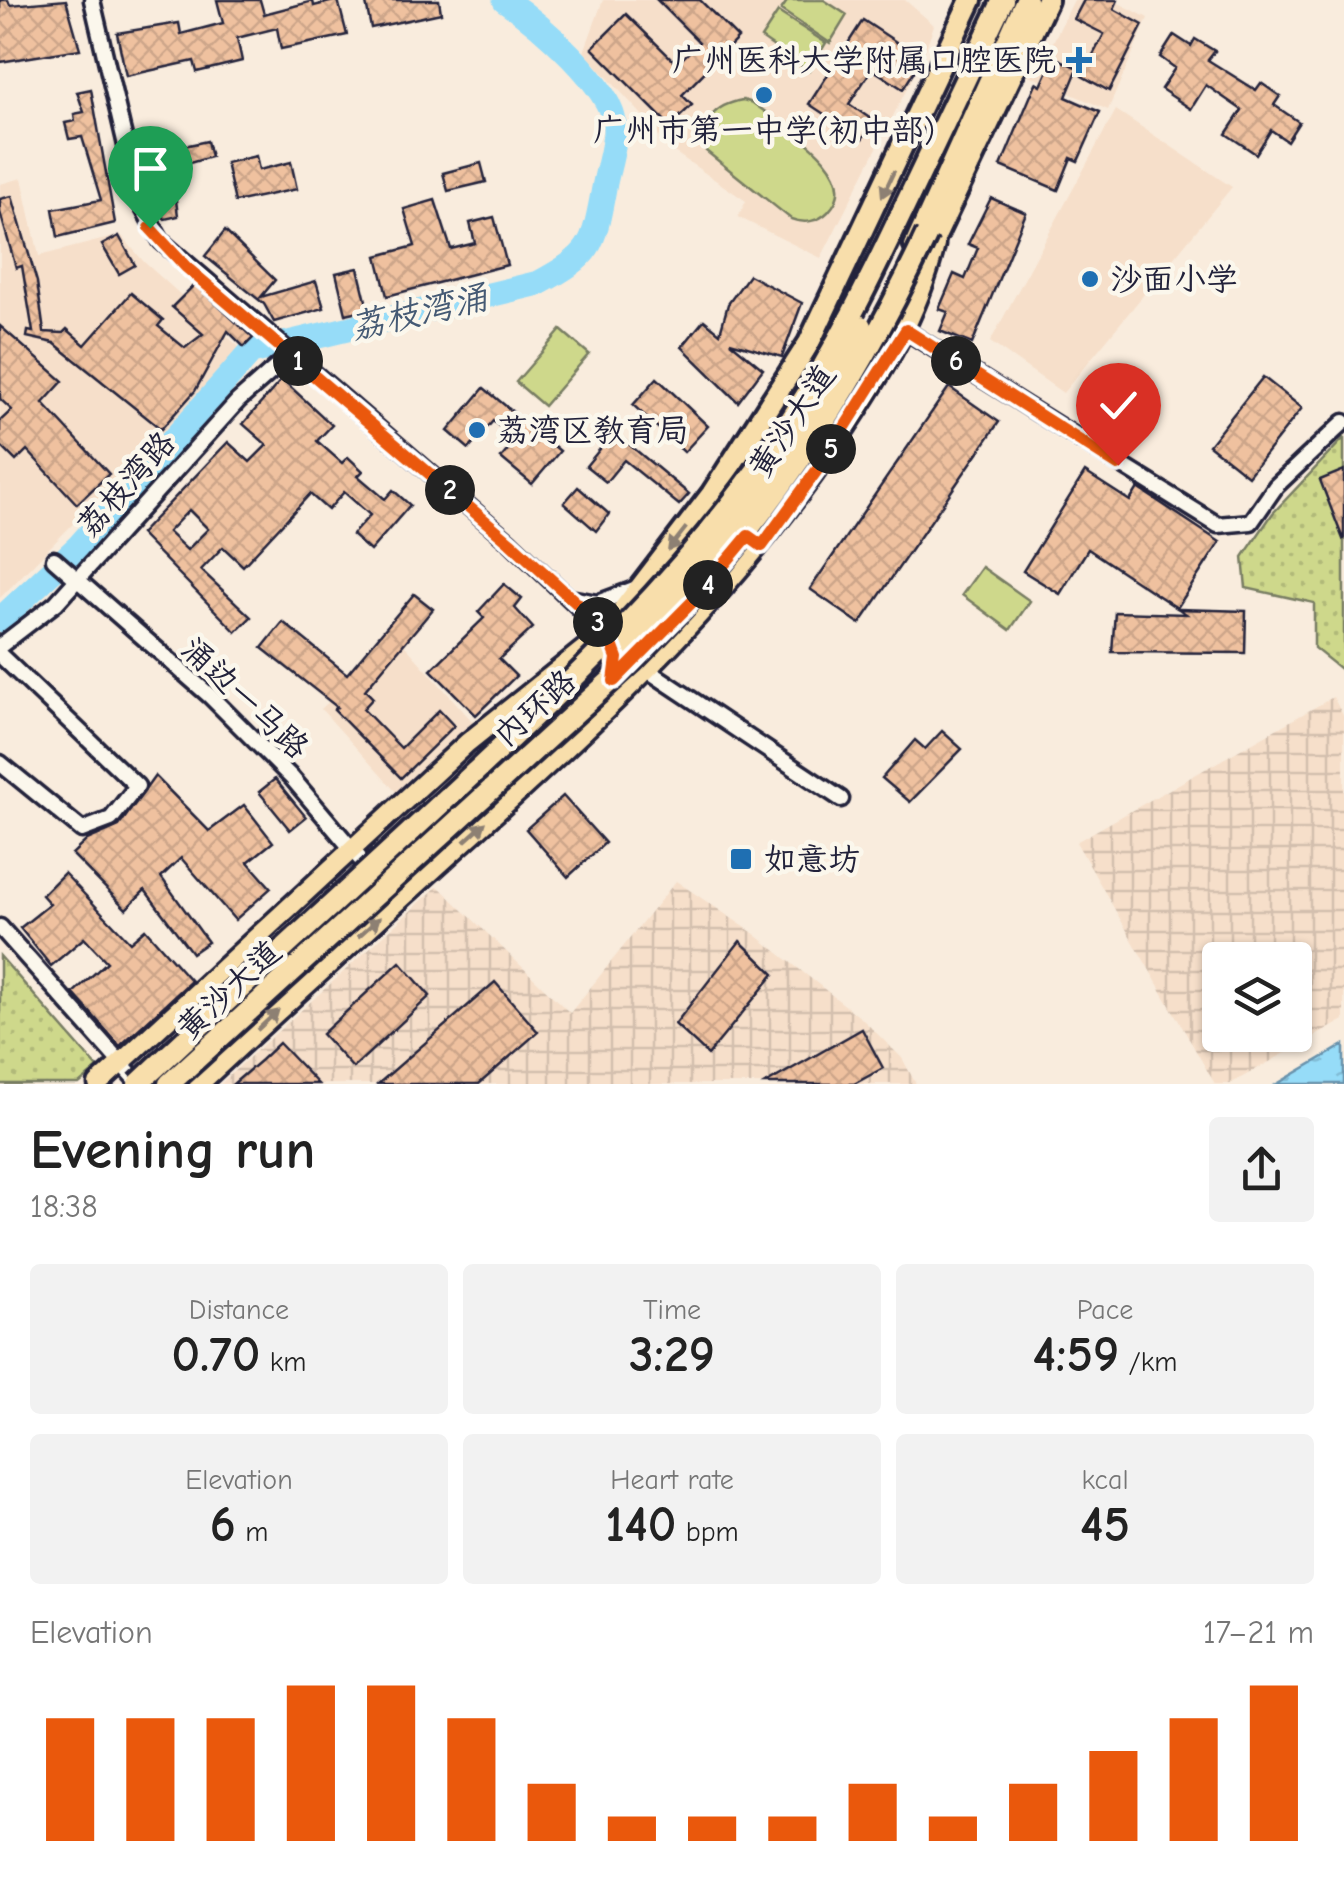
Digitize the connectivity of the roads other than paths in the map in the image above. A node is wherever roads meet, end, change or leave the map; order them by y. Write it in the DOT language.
graph roads {
  1 [pos="92,0"];
  2 [pos="971,0"];
  3 [pos="992,0"];
  4 [pos="1003,0"];
  5 [pos="1047,0"];
  6 [pos="1026,6"];
  7 [pos="957,96"];
  8 [pos="908,216"];
  9 [pos="938,233"];
  10 [pos="906,330"];
  11 [pos="290,355"];
  12 [pos="856,381"];
  13 [pos="1344,422"];
  14 [pos="712,494"];
  15 [pos="755,541"];
  16 [pos="54,559"];
  17 [pos="76,581"];
  18 [pos="642,583"];
  19 [pos="574,598"];
  20 [pos="607,631"];
  21 [pos="0,646"];
  22 [pos="0,655"];
  23 [pos="649,671"];
  24 [pos="614,681"];
  25 [pos="0,763"];
  26 [pos="492,786"];
  27 [pos="841,799"];
  28 [pos="352,848"];
  29 [pos="366,866"];
  30 [pos="395,890"];
  31 [pos="0,927"];
  32 [pos="213,976"];
  33 [pos="228,993"];
  34 [pos="131,1078"];
  35 [pos="182,1082"];
  36 [pos="98,1084"];
  1 -- 11 [label="street"];
  2 -- 14 [label="highway, 黄沙大道, one-way"];
  3 -- 7 [label="highway"];
  4 -- 7 [label="highway, 内环路"];
  5 -- 9 [label="highway, 黄沙大道"];
  6 -- 8 [label="highway"];
  6 -- 12 [label="highway"];
  6 -- 26 [label="highway, 内环路, bridge"];
  7 -- 8 [label="highway, 内环路"];
  8 -- 26 [label="highway, bridge"];
  8 -- 34 [label="highway, 内环路, bridge"];
  9 -- 10 [label="main road"];
  9 -- 12 [label="highway, 黄沙大道"];
  10 -- 13 [label="street"];
  10 -- 15 [label="main road"];
  11 -- 17 [label="street, 荔枝湾路"];
  11 -- 19 [label="street"];
  12 -- 15 [label="highway, 黄沙大道"];
  14 -- 15 [label="highway"];
  14 -- 18 [label="highway, 黄沙大道, one-way"];
  15 -- 23 [label="main road"];
  15 -- 24 [label="main road, 黄沙大道"];
  16 -- 17 [label="street, 涌边一马路"];
  17 -- 21 [label="street, 荔枝湾路"];
  17 -- 28 [label="street, 涌边一马路"];
  18 -- 19 [label="street"];
  18 -- 20 [label="highway, 黄沙大道"];
  19 -- 20 [label="street"];
  20 -- 24 [label="street"];
  20 -- 28 [label="main road"];
  20 -- 29 [label="highway, 黄沙大道"];
  22 -- 25 [label="street"];
  23 -- 27 [label="street"];
  30 -- 23 [label="main road, one-way"];
  24 -- 30 [label="highway, 黄沙大道"];
  26 -- 35 [label="highway, 内环路, bridge"];
  28 -- 29 [label="street, 涌边一马路"];
  28 -- 32 [label="main road"];
  29 -- 33 [label="highway, 黄沙大道"];
  35 -- 30 [label="highway, 黄沙大道, one-way"];
  31 -- 34 [label="street"];
  32 -- 33 [label="main road"];
  32 -- 34 [label="main road"];
  33 -- 34 [label="highway, 黄沙大道"];
  34 -- 36 [label="main road"];
}
